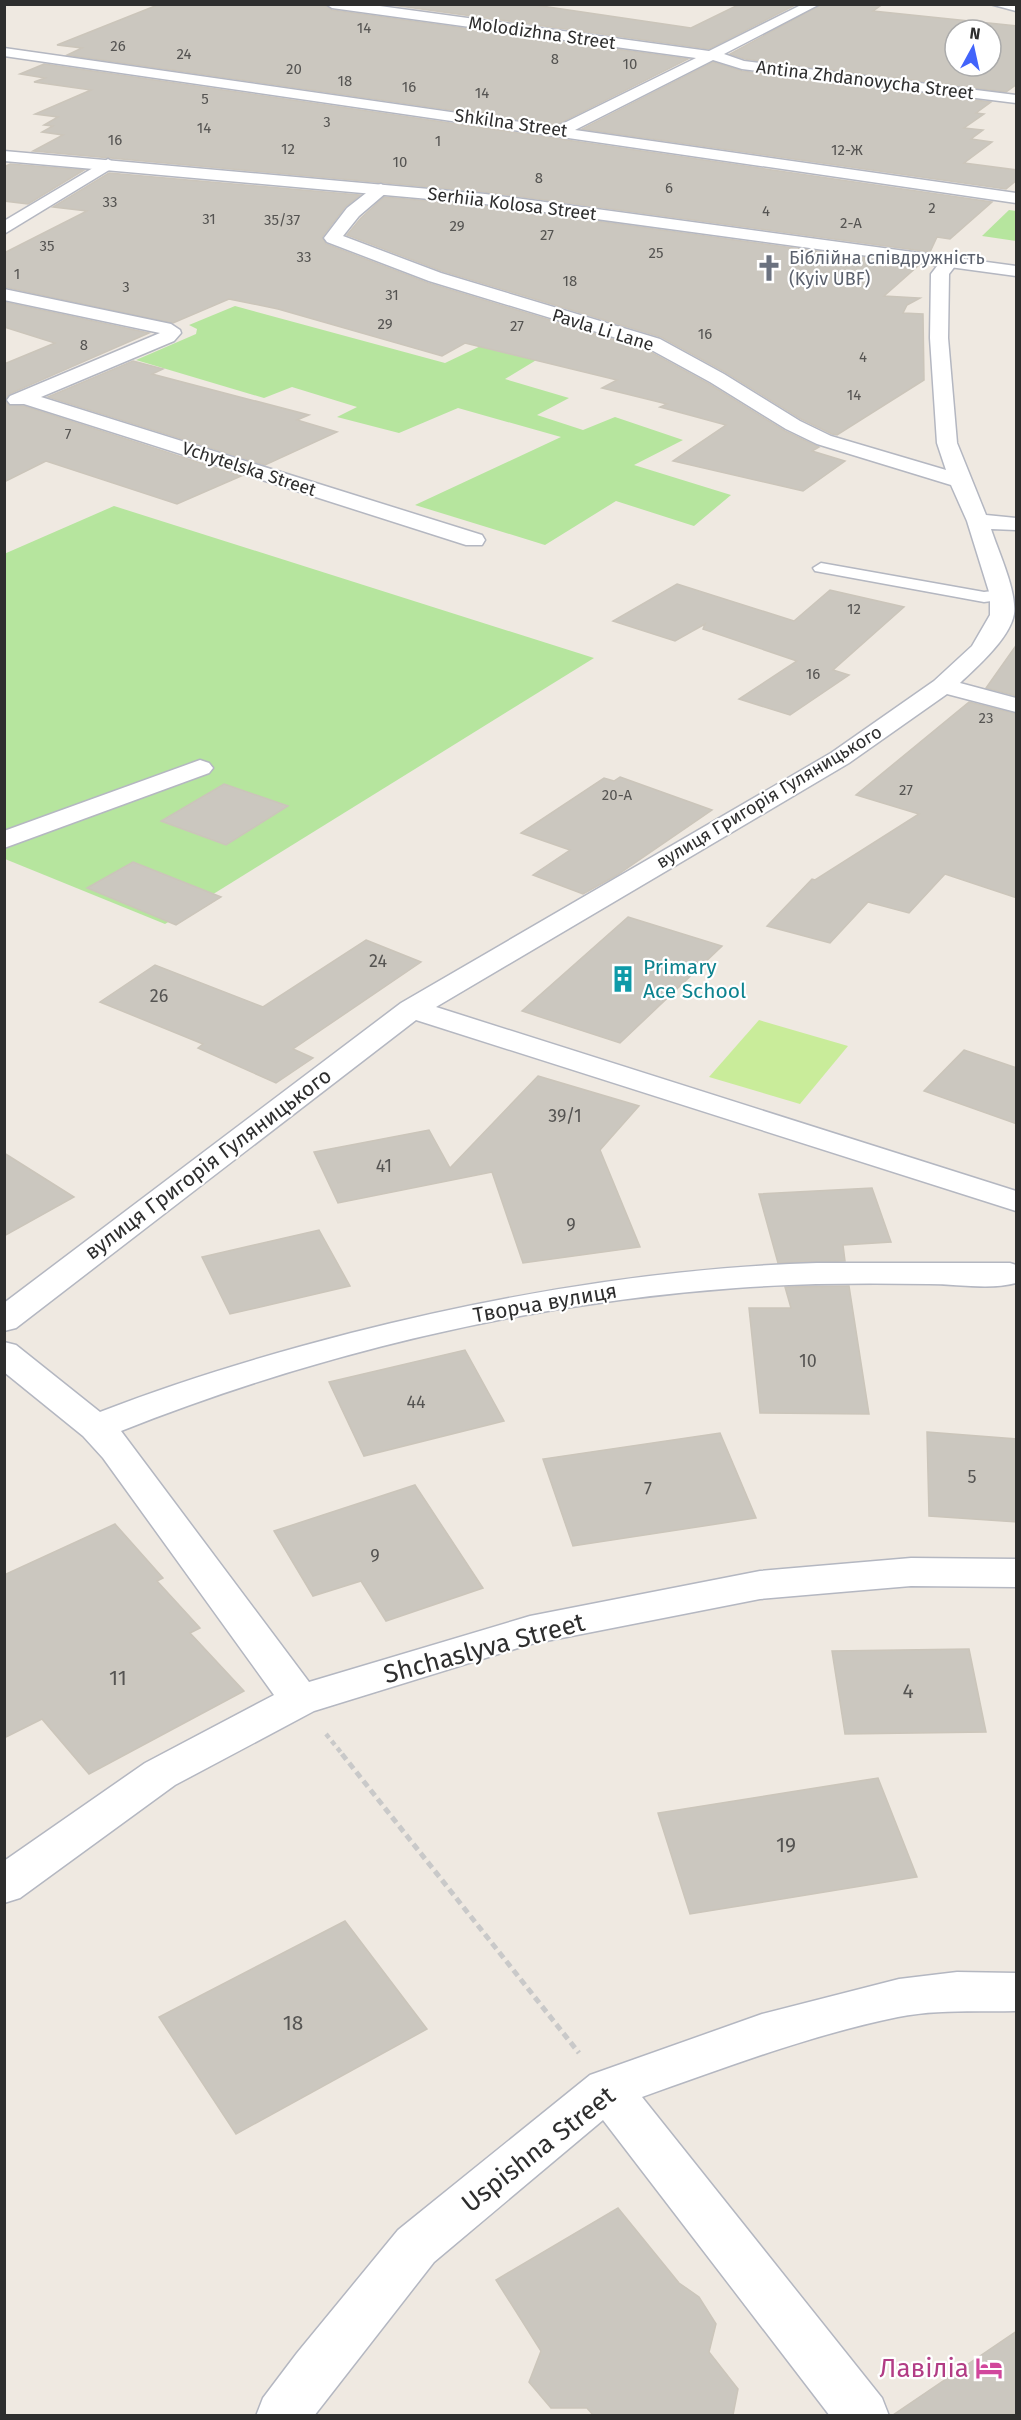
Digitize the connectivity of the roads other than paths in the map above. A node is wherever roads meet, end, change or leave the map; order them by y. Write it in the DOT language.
graph roads {
  1 [pos="332,4"];
  2 [pos="814,4"];
  3 [pos="996,4"];
  4 [pos="1017,7"];
  5 [pos="4,52"];
  6 [pos="715,56"];
  7 [pos="1017,99"];
  8 [pos="562,130"];
  9 [pos="4,156"];
  10 [pos="108,164"];
  11 [pos="381,189"];
  12 [pos="1017,198"];
  13 [pos="4,230"];
  14 [pos="950,261"];
  15 [pos="1017,271"];
  16 [pos="4,294"];
  17 [pos="25,398"];
  18 [pos="4,405"];
  19 [pos="960,481"];
  20 [pos="978,521"];
  21 [pos="1017,524"];
  22 [pos="474,540"];
  23 [pos="821,568"];
  24 [pos="1001,595"];
  25 [pos="943,686"];
  26 [pos="1017,705"];
  27 [pos="200,768"];
  28 [pos="4,840"];
  29 [pos="412,1009"];
  30 [pos="1017,1201"];
  31 [pos="1010,1274"];
  32 [pos="4,1320"];
  33 [pos="4,1353"];
  34 [pos="96,1427"];
  35 [pos="1017,1573"];
  36 [pos="300,1700"];
  37 [pos="4,1885"];
  38 [pos="1017,1992"];
  39 [pos="607,2089"];
  40 [pos="282,2415"];
  41 [pos="863,2415"];
  1 -- 6 [label="street, Molodizhna Street"];
  2 -- 6 [label="street"];
  3 -- 4 [label="street"];
  5 -- 8 [label="street, Shkilna Street"];
  6 -- 7 [label="street, Antina Zhdanovycha Street"];
  6 -- 8 [label="street"];
  8 -- 12 [label="street, Shkilna Street"];
  9 -- 10 [label="street, Serhiia Kolosa Street"];
  10 -- 11 [label="street, Serhiia Kolosa Street"];
  10 -- 13 [label="street"];
  11 -- 14 [label="street, Serhiia Kolosa Street"];
  11 -- 19 [label="street, Pavla Li Lane"];
  14 -- 15 [label="street, Serhiia Kolosa Street"];
  14 -- 19 [label="street, вулиця Григорія Гуляницького"];
  16 -- 17 [label="street"];
  17 -- 18 [label="street"];
  17 -- 22 [label="street, Vchytelska Street"];
  19 -- 20 [label="street, вулиця Григорія Гуляницького"];
  20 -- 21 [label="street"];
  20 -- 24 [label="street, вулиця Григорія Гуляницького"];
  23 -- 24 [label="lane"];
  24 -- 25 [label="street, вулиця Григорія Гуляницького"];
  25 -- 26 [label="street"];
  25 -- 29 [label="street, вулиця Григорія Гуляницького"];
  27 -- 28 [label="street"];
  29 -- 30 [label="street"];
  29 -- 32 [label="street, вулиця Григорія Гуляницького"];
  31 -- 34 [label="street, Творча вулиця"];
  33 -- 34 [label="street"];
  34 -- 36 [label="street"];
  35 -- 36 [label="street, Shchaslyva Street"];
  36 -- 37 [label="street, Shchaslyva Street"];
  38 -- 39 [label="street, Uspishna Street"];
  39 -- 40 [label="street, Uspishna Street"];
  39 -- 41 [label="street"];
}
